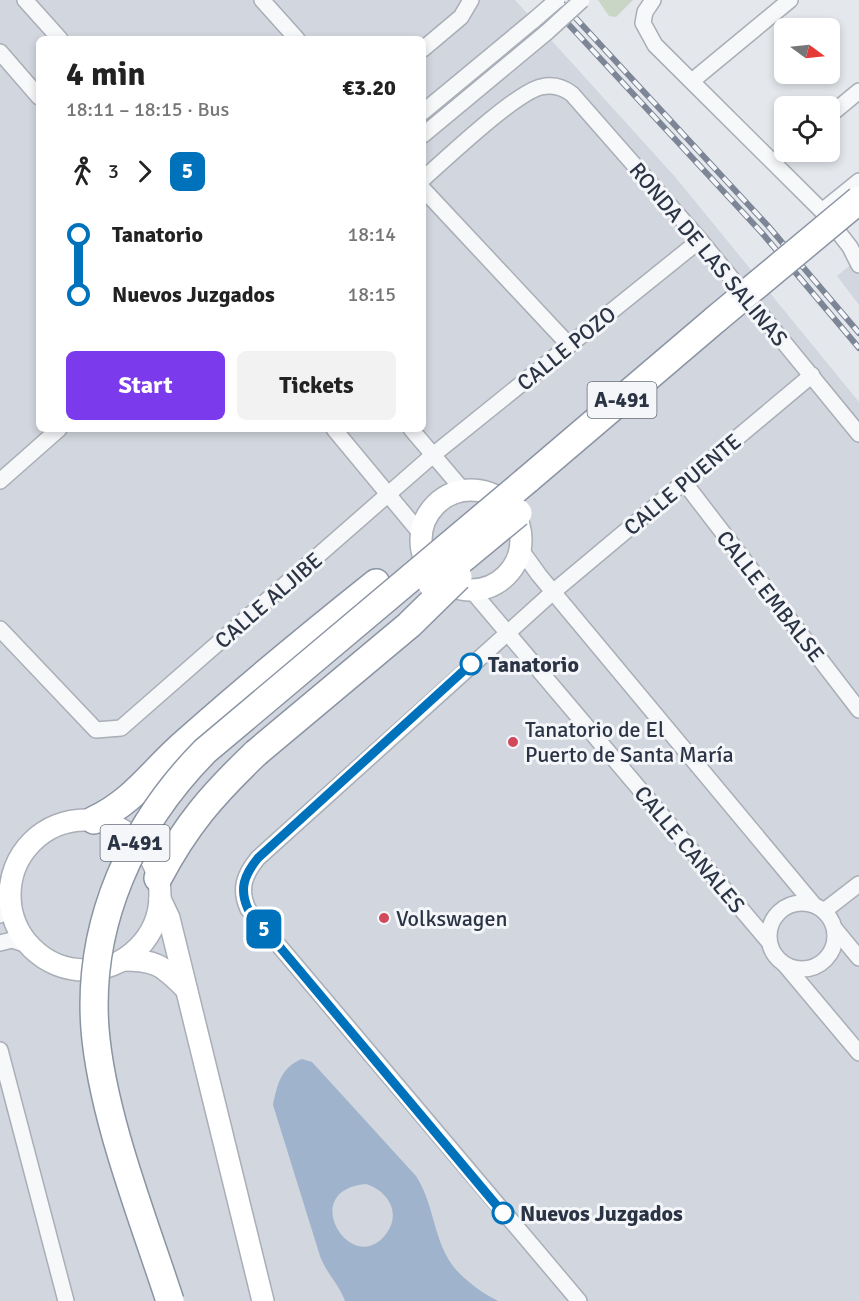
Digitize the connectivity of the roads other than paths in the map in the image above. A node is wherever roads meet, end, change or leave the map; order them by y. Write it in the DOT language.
graph roads {
  1 [pos="25,0"];
  2 [pos="262,0"];
  3 [pos="471,0"];
  4 [pos="557,0"];
  5 [pos="582,0"];
  6 [pos="653,0"];
  7 [pos="789,0"];
  8 [pos="57,36"];
  9 [pos="294,36"];
  10 [pos="426,46"];
  11 [pos="0,52"];
  12 [pos="692,81"];
  13 [pos="859,91"];
  14 [pos="36,93"];
  15 [pos="840,107"];
  16 [pos="426,110"];
  17 [pos="426,133"];
  18 [pos="774,151"];
  19 [pos="785,162"];
  20 [pos="426,176"];
  21 [pos="859,181"];
  22 [pos="426,192"];
  23 [pos="859,200"];
  24 [pos="822,211"];
  25 [pos="856,237"];
  26 [pos="700,240"];
  27 [pos="859,265"];
  28 [pos="722,326"];
  29 [pos="569,345"];
  30 [pos="812,375"];
  31 [pos="56,432"];
  32 [pos="337,432"];
  33 [pos="414,432"];
  34 [pos="859,434"];
  35 [pos="433,455"];
  36 [pos="0,481"];
  37 [pos="684,482"];
  38 [pos="463,490"];
  39 [pos="390,493"];
  40 [pos="481,533"];
  41 [pos="421,534"];
  42 [pos="521,550"];
  43 [pos="472,591"];
  44 [pos="553,592"];
  45 [pos="0,629"];
  46 [pos="507,632"];
  47 [pos="859,710"];
  48 [pos="94,820"];
  49 [pos="859,884"];
  50 [pos="159,889"];
  51 [pos="5,906"];
  52 [pos="819,908"];
  53 [pos="835,929"];
  54 [pos="0,942"];
  55 [pos="769,942"];
  56 [pos="30,946"];
  57 [pos="859,958"];
  58 [pos="123,960"];
  59 [pos="786,966"];
  60 [pos="184,987"];
  61 [pos="859,1053"];
  62 [pos="1,1055"];
  63 [pos="66,1301"];
  64 [pos="170,1301"];
  65 [pos="189,1301"];
  66 [pos="263,1301"];
  67 [pos="579,1301"];
  1 -- 8 [label="street"];
  2 -- 9 [label="street"];
  3 -- 10 [label="street"];
  4 -- 16 [label="street, bridge"];
  5 -- 17 [label="street, bridge"];
  6 -- 12 [label="street"];
  7 -- 12 [label="street"];
  11 -- 14 [label="street"];
  12 -- 18 [label="street"];
  13 -- 15 [label="street"];
  19 -- 24 [label="street"];
  20 -- 26 [label="street, RONDA DE LAS SALINAS"];
  21 -- 24 [label="street"];
  22 -- 29 [label="street"];
  23 -- 28 [label="highway, A-491, bridge"];
  24 -- 25 [label="street"];
  25 -- 27 [label="street"];
  25 -- 28 [label="highway, A-491"];
  26 -- 29 [label="street, CALLE POZO"];
  26 -- 30 [label="street, RONDA DE LAS SALINAS"];
  28 -- 40 [label="highway, A-491, bridge"];
  29 -- 35 [label="street, CALLE POZO"];
  30 -- 34 [label="street, RONDA DE LAS SALINAS"];
  30 -- 37 [label="street, CALLE PUENTE"];
  31 -- 36 [label="street"];
  32 -- 39 [label="street"];
  33 -- 35 [label="street"];
  35 -- 38 [label="street"];
  35 -- 39 [label="street, CALLE ALJIBE"];
  37 -- 44 [label="street, CALLE PUENTE"];
  37 -- 47 [label="street, CALLE EMBALSE"];
  38 -- 41 [label="street"];
  38 -- 42 [label="street"];
  39 -- 41 [label="street"];
  39 -- 45 [label="street, CALLE ALJIBE"];
  40 -- 48 [label="highway"];
  40 -- 50 [label="highway, bridge"];
  40 -- 64 [label="highway, A-491, bridge"];
  40 -- 65 [label="highway, A-491, bridge"];
  41 -- 43 [label="street"];
  42 -- 43 [label="street"];
  42 -- 44 [label="street"];
  43 -- 46 [label="street, CALLE CANALES"];
  44 -- 46 [label="street, CALLE PUENTE"];
  44 -- 52 [label="street"];
  46 -- 55 [label="street, CALLE CANALES"];
  46 -- 67 [label="street, CALLE PUENTE"];
  48 -- 50 [label="street"];
  48 -- 51 [label="street"];
  49 -- 52 [label="street"];
  50 -- 58 [label="street"];
  50 -- 60 [label="street"];
  51 -- 56 [label="street"];
  52 -- 53 [label="street"];
  52 -- 55 [label="street"];
  53 -- 57 [label="street"];
  53 -- 59 [label="street"];
  54 -- 56 [label="street"];
  55 -- 59 [label="street"];
  56 -- 58 [label="street"];
  58 -- 60 [label="street"];
  59 -- 61 [label="street"];
  60 -- 66 [label="street"];
  62 -- 63 [label="street"];
}
